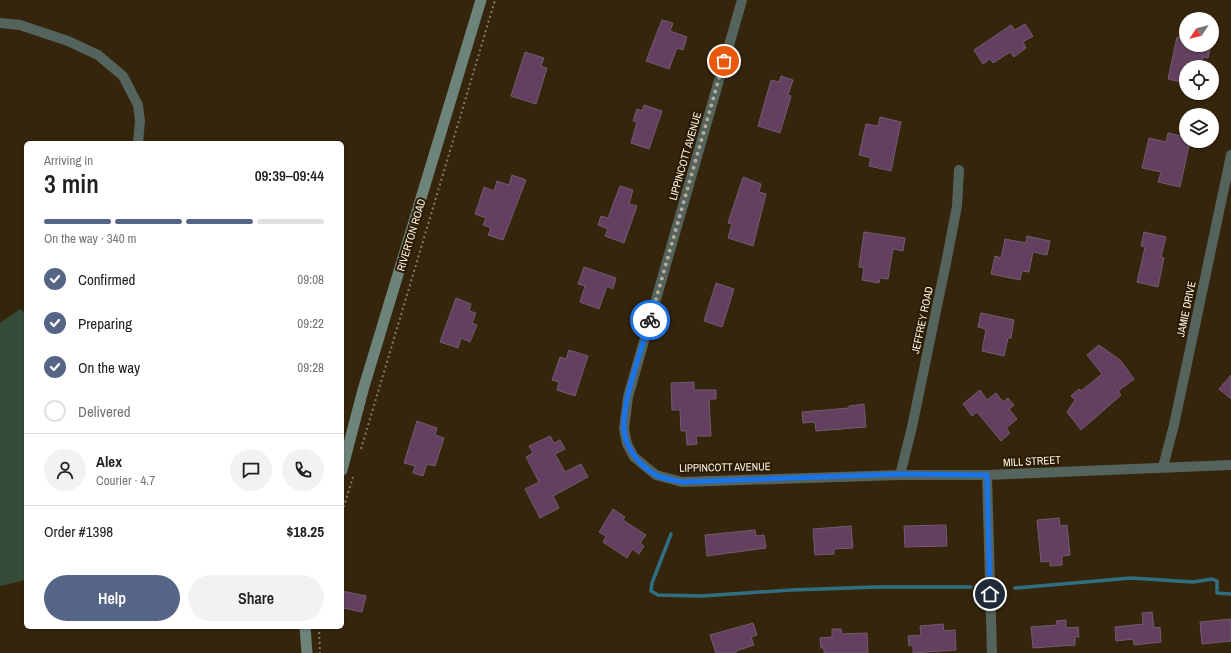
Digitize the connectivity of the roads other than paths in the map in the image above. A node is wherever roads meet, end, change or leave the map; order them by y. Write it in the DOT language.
graph roads {
  1 [pos="481,0"];
  2 [pos="742,0"];
  3 [pos="0,23"];
  4 [pos="138,141"];
  5 [pos="1231,155"];
  6 [pos="959,170"];
  7 [pos="344,462"];
  8 [pos="1231,465"];
  9 [pos="1163,467"];
  10 [pos="900,474"];
  11 [pos="987,475"];
  12 [pos="305,629"];
  13 [pos="307,653"];
  14 [pos="992,653"];
  1 -- 7 [label="main road, RIVERTON ROAD"];
  2 -- 10 [label="street, LIPPINCOTT AVENUE"];
  3 -- 4 [label="street"];
  5 -- 9 [label="street, JAMIE DRIVE"];
  6 -- 10 [label="street, JEFFREY ROAD"];
  8 -- 9 [label="street, MILL STREET"];
  9 -- 11 [label="street, MILL STREET"];
  10 -- 11 [label="street, LIPPINCOTT AVENUE"];
  11 -- 14 [label="street"];
  12 -- 13 [label="main road"];
}
